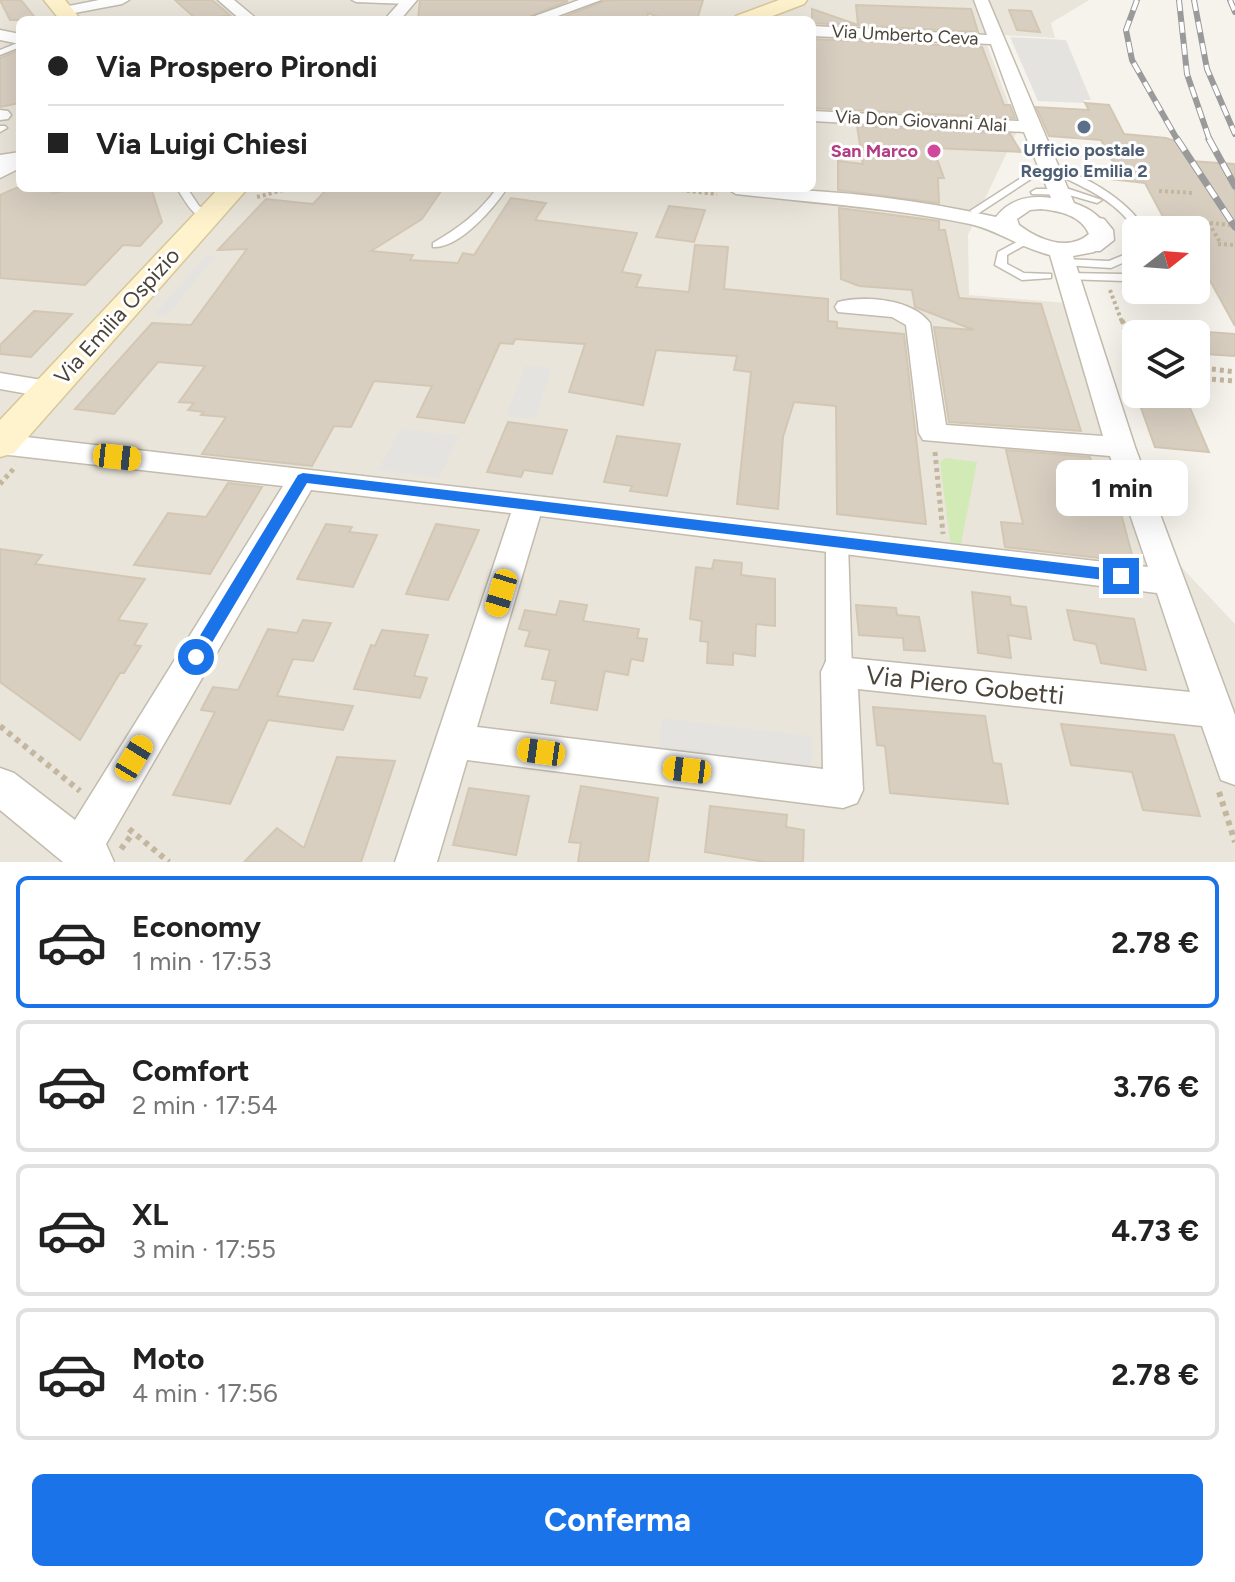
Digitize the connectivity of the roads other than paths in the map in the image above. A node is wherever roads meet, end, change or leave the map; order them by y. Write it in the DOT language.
graph roads {
  1 [pos="122,0"];
  2 [pos="225,0"];
  3 [pos="356,0"];
  4 [pos="594,0"];
  5 [pos="797,0"];
  6 [pos="966,0"];
  7 [pos="981,0"];
  8 [pos="410,1"];
  9 [pos="63,10"];
  10 [pos="245,16"];
  11 [pos="396,16"];
  12 [pos="544,16"];
  13 [pos="758,16"];
  14 [pos="816,31"];
  15 [pos="998,40"];
  16 [pos="816,116"];
  17 [pos="1031,127"];
  18 [pos="1044,161"];
  19 [pos="184,192"];
  20 [pos="236,192"];
  21 [pos="499,192"];
  22 [pos="771,192"];
  23 [pos="1067,203"];
  24 [pos="939,211"];
  25 [pos="975,211"];
  26 [pos="1021,215"];
  27 [pos="1130,216"];
  28 [pos="207,217"];
  29 [pos="1122,217"];
  30 [pos="437,245"];
  31 [pos="1122,260"];
  32 [pos="1063,262"];
  33 [pos="1122,279"];
  34 [pos="847,307"];
  35 [pos="0,381"];
  36 [pos="51,389"];
  37 [pos="0,444"];
  38 [pos="1121,447"];
  39 [pos="303,478"];
  40 [pos="529,504"];
  41 [pos="837,542"];
  42 [pos="1168,582"];
  43 [pos="839,672"];
  44 [pos="1215,711"];
  45 [pos="455,741"];
  46 [pos="1235,767"];
  47 [pos="0,786"];
  48 [pos="87,856"];
  49 [pos="416,862"];
  1 -- 9 [label="street"];
  2 -- 10 [label="street"];
  3 -- 8 [label="lane"];
  4 -- 12 [label="street"];
  5 -- 13 [label="main road"];
  6 -- 7 [label="street"];
  7 -- 15 [label="street"];
  8 -- 11 [label="street"];
  14 -- 15 [label="street, Via Umberto Ceva"];
  15 -- 17 [label="street"];
  16 -- 17 [label="street, Via Don Giovanni Alai"];
  17 -- 18 [label="street"];
  18 -- 23 [label="street"];
  18 -- 25 [label="lane"];
  18 -- 26 [label="street"];
  18 -- 27 [label="lane"];
  19 -- 28 [label="lane"];
  20 -- 28 [label="main road, Via Emilia Ospizio"];
  21 -- 30 [label="lane"];
  22 -- 24 [label="street"];
  23 -- 26 [label="street"];
  23 -- 29 [label="lane"];
  23 -- 32 [label="street"];
  24 -- 25 [label="street"];
  24 -- 26 [label="street"];
  25 -- 26 [label="street"];
  26 -- 32 [label="street"];
  26 -- 32 [label="lane"];
  28 -- 36 [label="main road, Via Emilia Ospizio"];
  31 -- 32 [label="lane"];
  32 -- 33 [label="lane"];
  32 -- 38 [label="street"];
  34 -- 38 [label="street"];
  35 -- 36 [label="street"];
  36 -- 37 [label="main road, Via Emilia Ospizio"];
  37 -- 39 [label="street"];
  38 -- 42 [label="street"];
  39 -- 40 [label="street"];
  39 -- 48 [label="street"];
  40 -- 41 [label="street"];
  40 -- 45 [label="street"];
  41 -- 42 [label="street"];
  41 -- 43 [label="street"];
  42 -- 44 [label="street"];
  43 -- 44 [label="street, Via Piero Gobetti"];
  43 -- 45 [label="street, Via Piero Gobetti"];
  44 -- 46 [label="street"];
  45 -- 49 [label="street"];
  47 -- 48 [label="street"];
}
